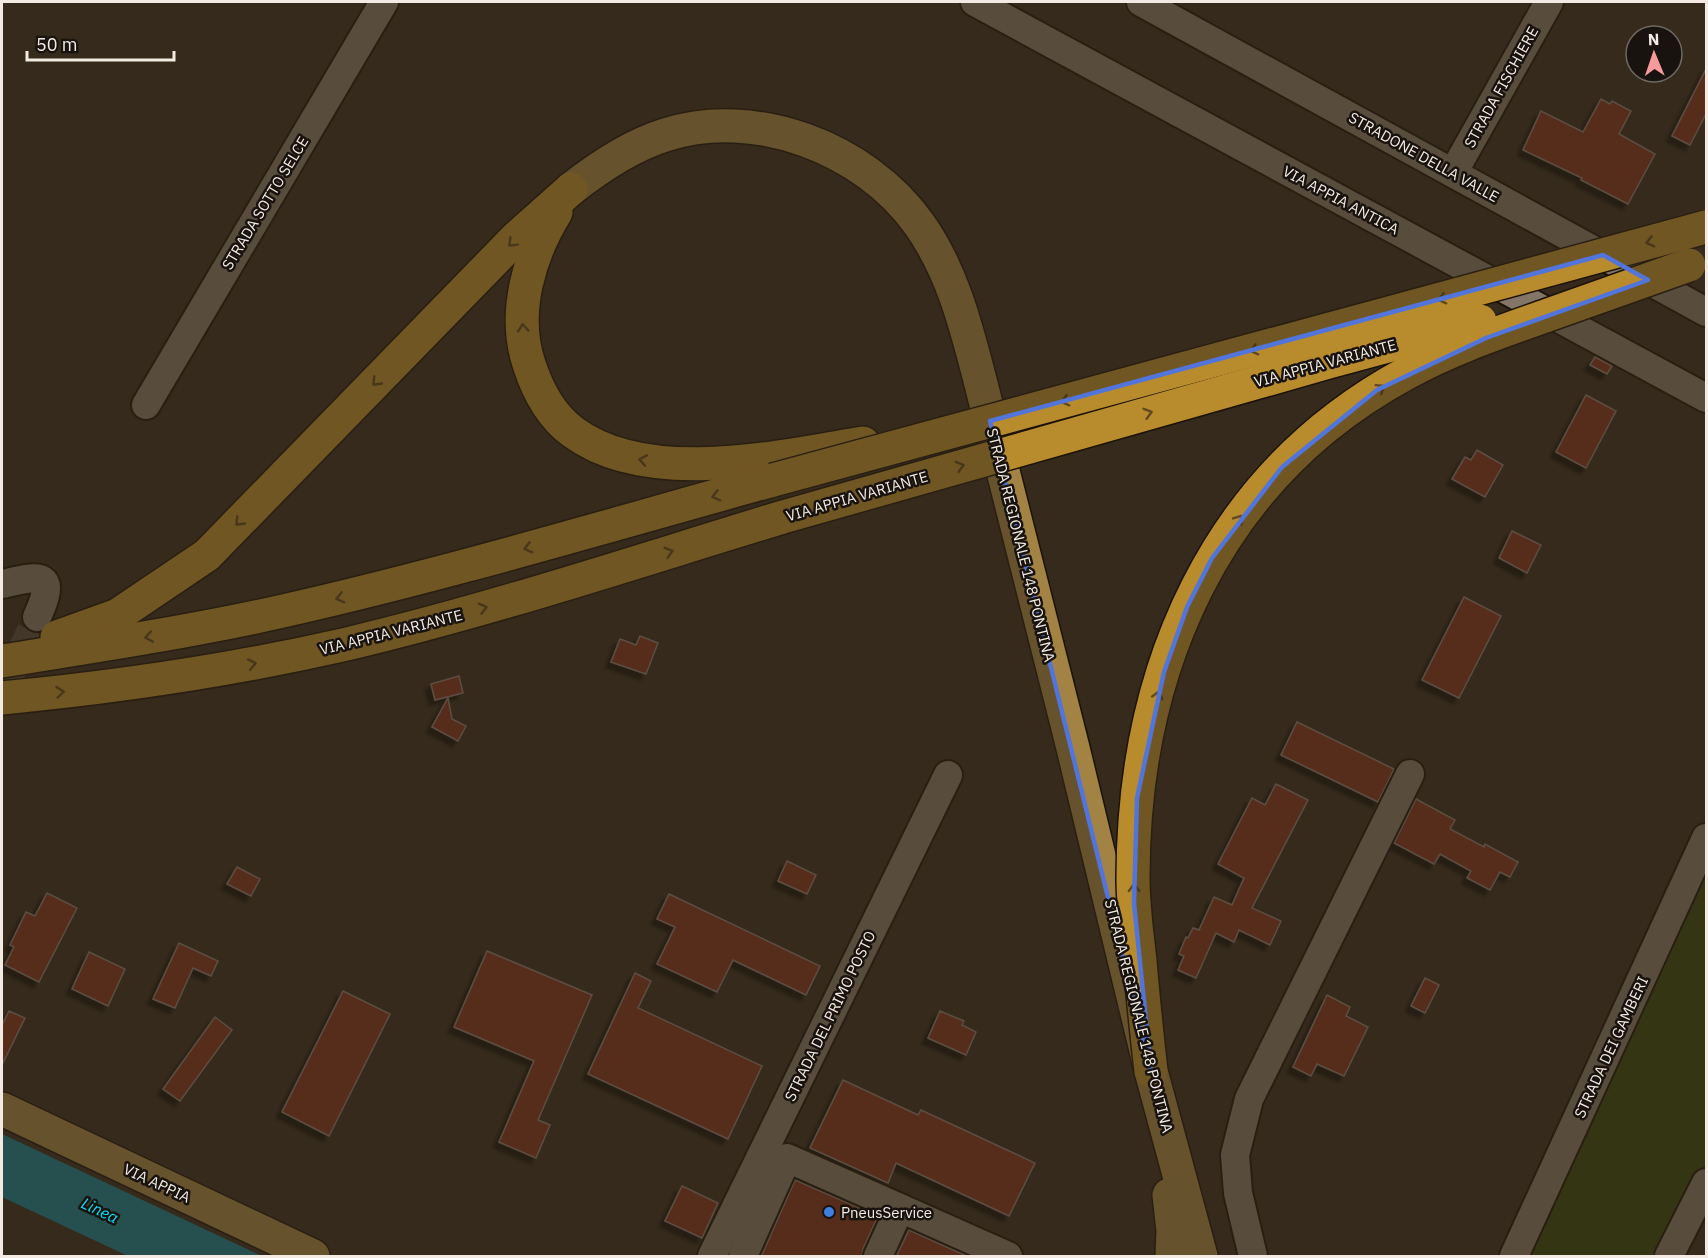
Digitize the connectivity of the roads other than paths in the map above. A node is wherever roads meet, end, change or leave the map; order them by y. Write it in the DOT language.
graph roads {
  1 [pos="384,2"];
  2 [pos="975,2"];
  3 [pos="1141,2"];
  4 [pos="1548,2"];
  5 [pos="1453,173"];
  6 [pos="571,189"];
  7 [pos="1707,226"];
  8 [pos="1698,263"];
  9 [pos="1707,312"];
  10 [pos="1707,398"];
  11 [pos="146,405"];
  12 [pos="768,469"];
  13 [pos="2,584"];
  14 [pos="38,617"];
  15 [pos="2,651"];
  16 [pos="2,661"];
  17 [pos="2,698"];
  18 [pos="1410,774"];
  19 [pos="948,775"];
  20 [pos="1707,838"];
  21 [pos="1151,1071"];
  22 [pos="2,1109"];
  23 [pos="1707,1183"];
  24 [pos="900,1208"];
  25 [pos="1193,1254"];
  26 [pos="313,1257"];
  27 [pos="712,1257"];
  28 [pos="743,1257"];
  29 [pos="879,1257"];
  30 [pos="1008,1257"];
  31 [pos="1253,1257"];
  32 [pos="1514,1257"];
  33 [pos="1669,1257"];
  1 -- 11 [label="street, STRADA SOTTO SELCE"];
  2 -- 10 [label="street, VIA APPIA ANTICA"];
  3 -- 5 [label="street, STRADONE DELLA VALLE"];
  4 -- 5 [label="street, STRADA FISCHIERE"];
  5 -- 9 [label="street, STRADONE DELLA VALLE"];
  12 -- 6 [label="highway, one-way"];
  6 -- 15 [label="highway, one-way"];
  6 -- 21 [label="main road, STRADA REGIONALE 148 PONTINA, bridge"];
  7 -- 12 [label="highway, VIA APPIA VARIANTE, one-way, bridge"];
  17 -- 8 [label="highway, VIA APPIA VARIANTE, one-way, bridge"];
  21 -- 8 [label="highway, one-way, bridge"];
  12 -- 16 [label="highway, VIA APPIA VARIANTE, one-way"];
  13 -- 14 [label="street"];
  18 -- 31 [label="street"];
  19 -- 27 [label="street, STRADA DEL PRIMO POSTO"];
  20 -- 32 [label="street, STRADA DEI GAMBERI"];
  21 -- 25 [label="main road, STRADA REGIONALE 148 PONTINA"];
  22 -- 26 [label="main road, VIA APPIA"];
  23 -- 33 [label="street"];
  24 -- 28 [label="street"];
  24 -- 29 [label="street"];
  24 -- 30 [label="street"];
}
